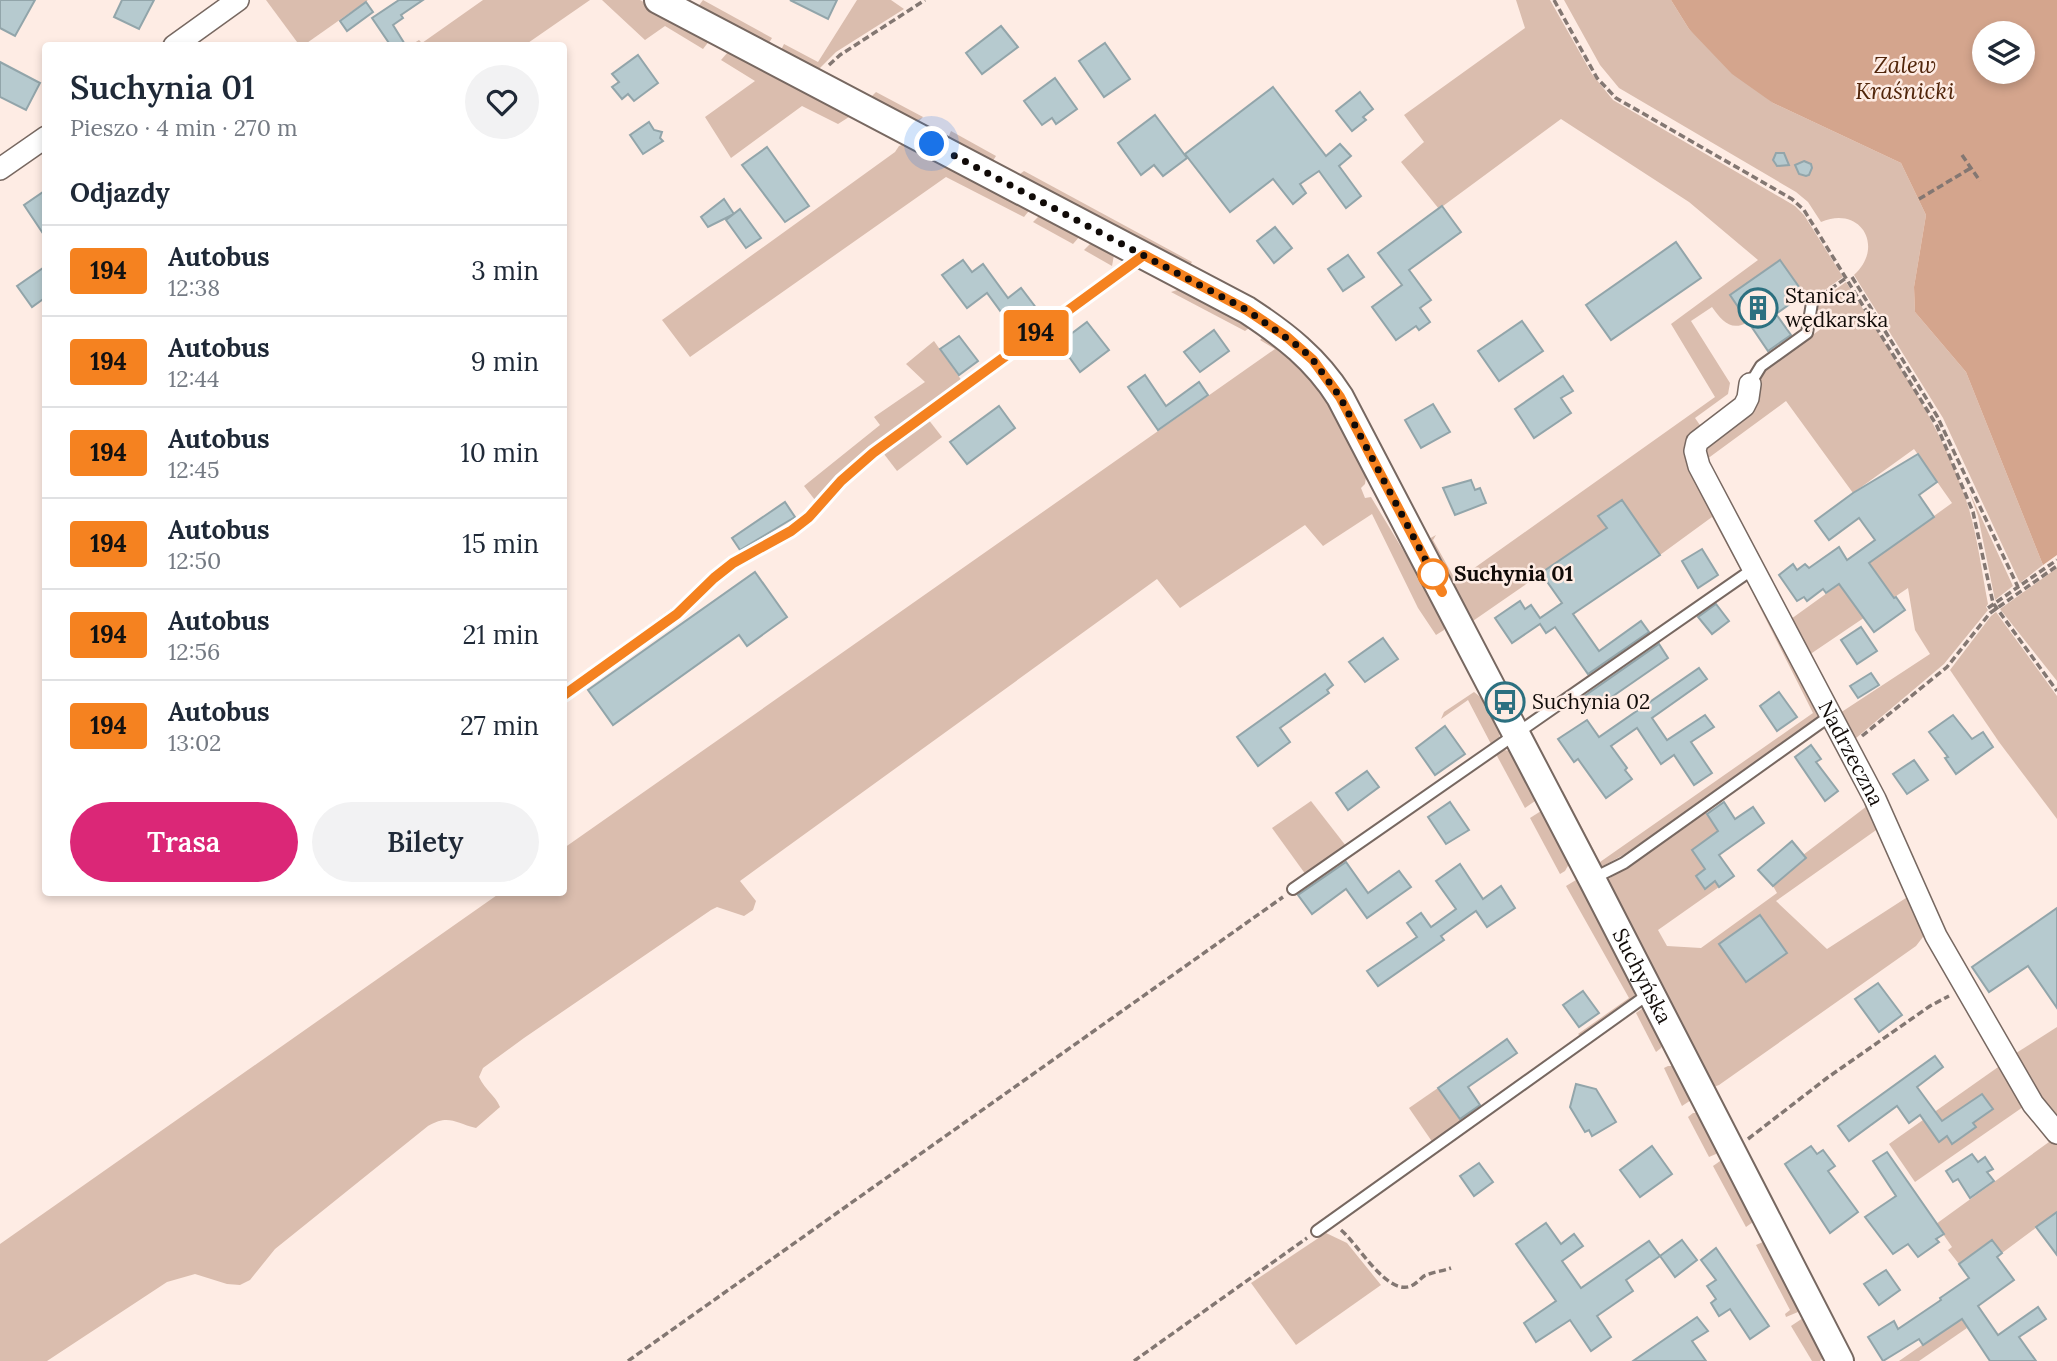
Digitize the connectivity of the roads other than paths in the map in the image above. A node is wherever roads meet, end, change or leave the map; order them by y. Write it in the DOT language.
graph roads {
  1 [pos="238,0"];
  2 [pos="658,0"];
  3 [pos="180,42"];
  4 [pos="42,140"];
  5 [pos="0,169"];
  6 [pos="1144,255"];
  7 [pos="1812,303"];
  8 [pos="1750,384"];
  9 [pos="1753,569"];
  10 [pos="567,693"];
  11 [pos="1830,716"];
  12 [pos="1516,734"];
  13 [pos="1592,879"];
  14 [pos="1293,889"];
  15 [pos="1650,993"];
  16 [pos="2057,1133"];
  17 [pos="1321,1228"];
  18 [pos="1840,1361"];
  1 -- 3 [label="street"];
  2 -- 6 [label="street, Suchyńska"];
  4 -- 5 [label="street"];
  6 -- 10 [label="lane"];
  6 -- 12 [label="street, Suchyńska"];
  7 -- 8 [label="lane"];
  8 -- 9 [label="street, Nadrzeczna"];
  9 -- 11 [label="street, Nadrzeczna"];
  9 -- 12 [label="lane"];
  11 -- 13 [label="lane"];
  11 -- 16 [label="street, Nadrzeczna"];
  12 -- 13 [label="street, Suchyńska"];
  12 -- 14 [label="lane"];
  13 -- 15 [label="street, Suchyńska"];
  15 -- 17 [label="lane"];
  15 -- 18 [label="street, Suchyńska"];
}
